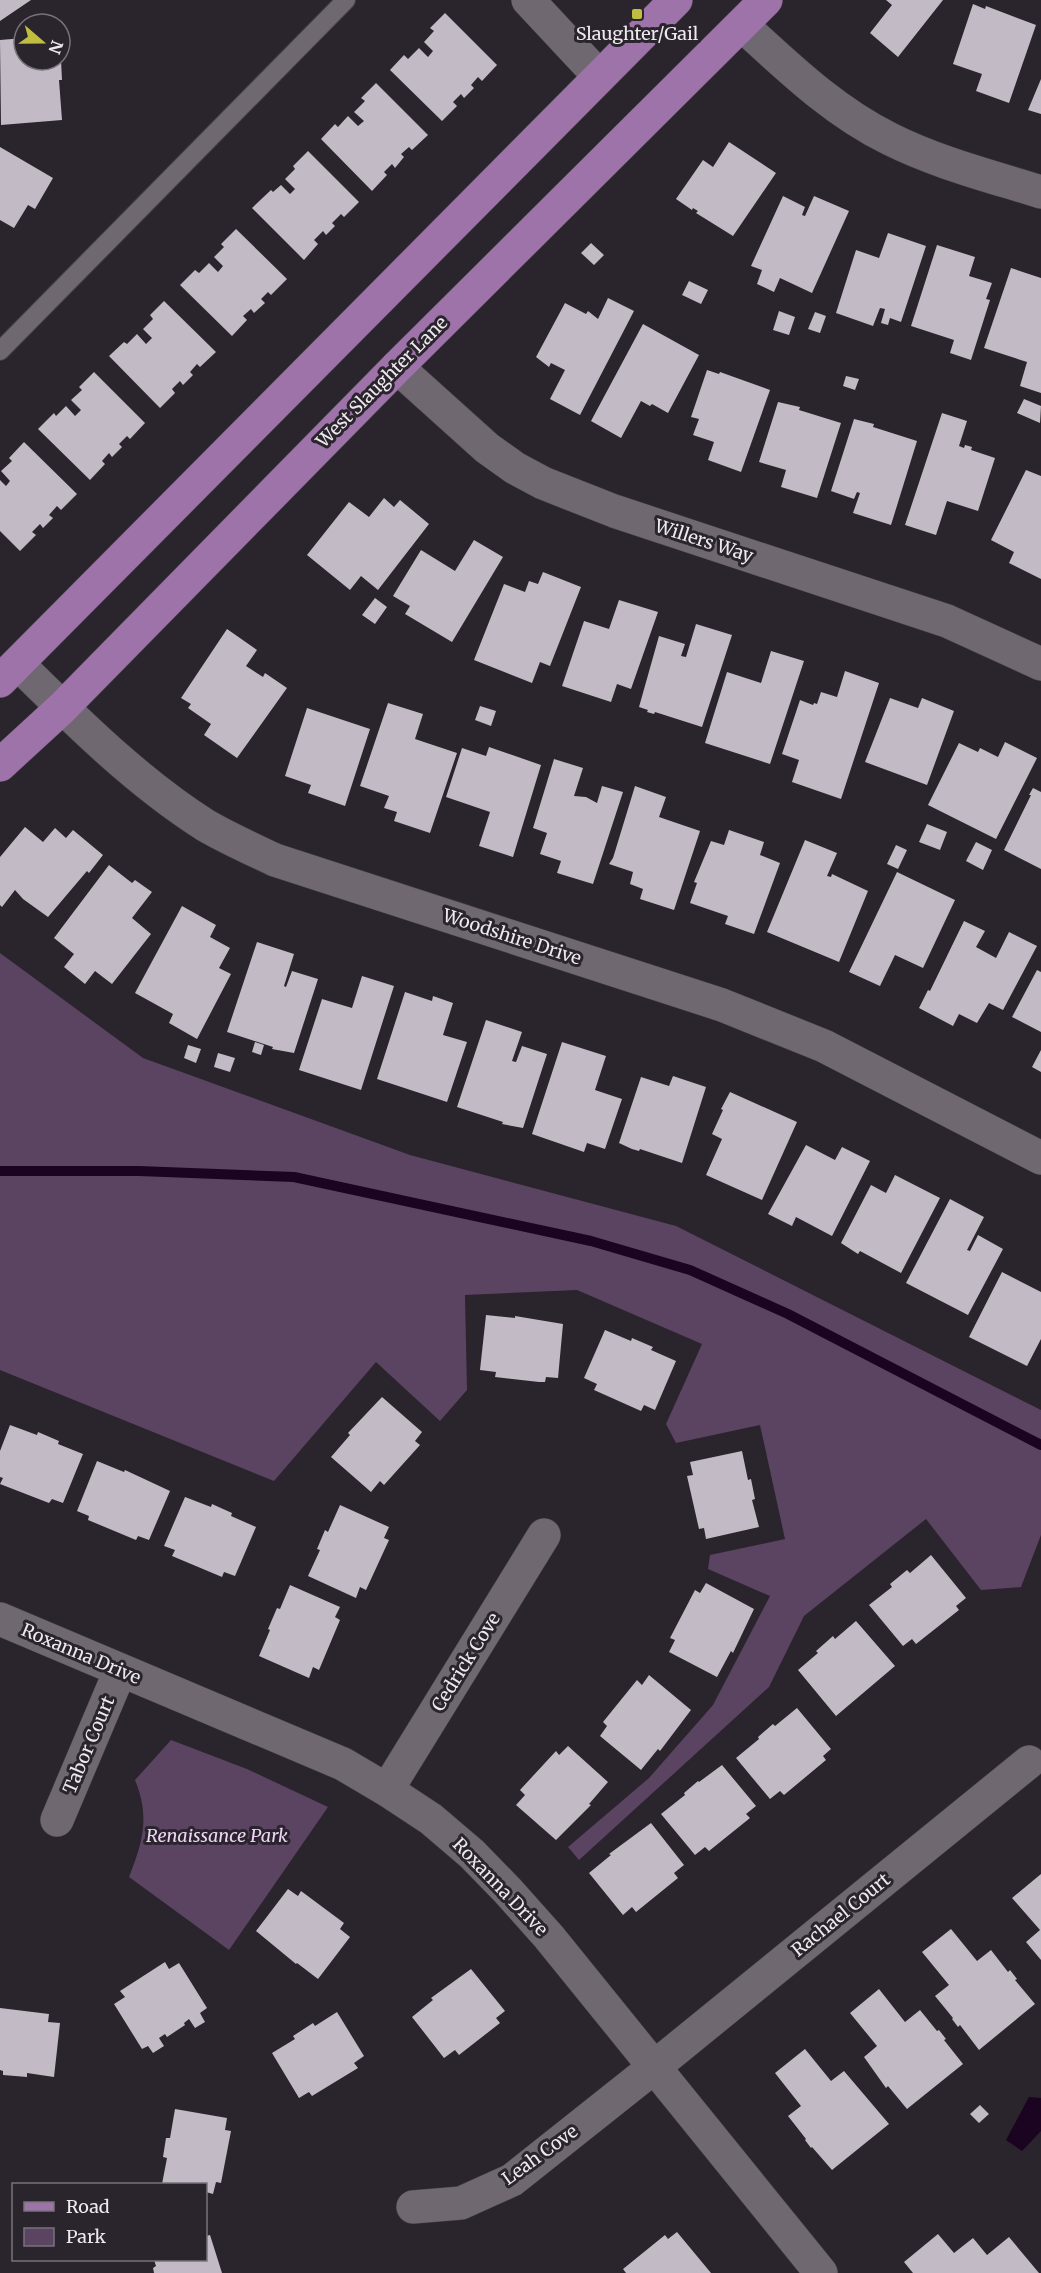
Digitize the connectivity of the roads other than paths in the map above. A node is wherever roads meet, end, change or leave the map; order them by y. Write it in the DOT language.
graph roads {
  1 [pos="346,0"];
  2 [pos="528,0"];
  3 [pos="676,0"];
  4 [pos="766,0"];
  5 [pos="742,25"];
  6 [pos="599,76"];
  7 [pos="1041,192"];
  8 [pos="0,351"];
  9 [pos="397,367"];
  10 [pos="1041,664"];
  11 [pos="9,672"];
  12 [pos="62,708"];
  13 [pos="0,765"];
  14 [pos="1041,1158"];
  15 [pos="544,1534"];
  16 [pos="0,1619"];
  17 [pos="120,1671"];
  18 [pos="1029,1762"];
  19 [pos="387,1790"];
  20 [pos="57,1820"];
  21 [pos="653,2068"];
  22 [pos="413,2207"];
  23 [pos="821,2273"];
  1 -- 8 [label="lane"];
  2 -- 6 [label="street"];
  3 -- 6 [label="main road"];
  4 -- 5 [label="main road, West Slaughter Lane"];
  5 -- 7 [label="street"];
  5 -- 9 [label="main road, West Slaughter Lane"];
  6 -- 11 [label="main road"];
  9 -- 10 [label="street, Willers Way"];
  9 -- 12 [label="main road, West Slaughter Lane"];
  11 -- 12 [label="street, Woodshire Drive"];
  12 -- 13 [label="main road, West Slaughter Lane"];
  12 -- 14 [label="street, Woodshire Drive"];
  15 -- 19 [label="street, Cedrick Cove"];
  16 -- 17 [label="street, Roxanna Drive"];
  17 -- 19 [label="street, Roxanna Drive"];
  17 -- 20 [label="street, Tabor Court"];
  18 -- 21 [label="street, Rachael Court"];
  19 -- 21 [label="street, Roxanna Drive"];
  21 -- 22 [label="street, Leah Cove"];
  21 -- 23 [label="street, Roxanna Drive"];
}
